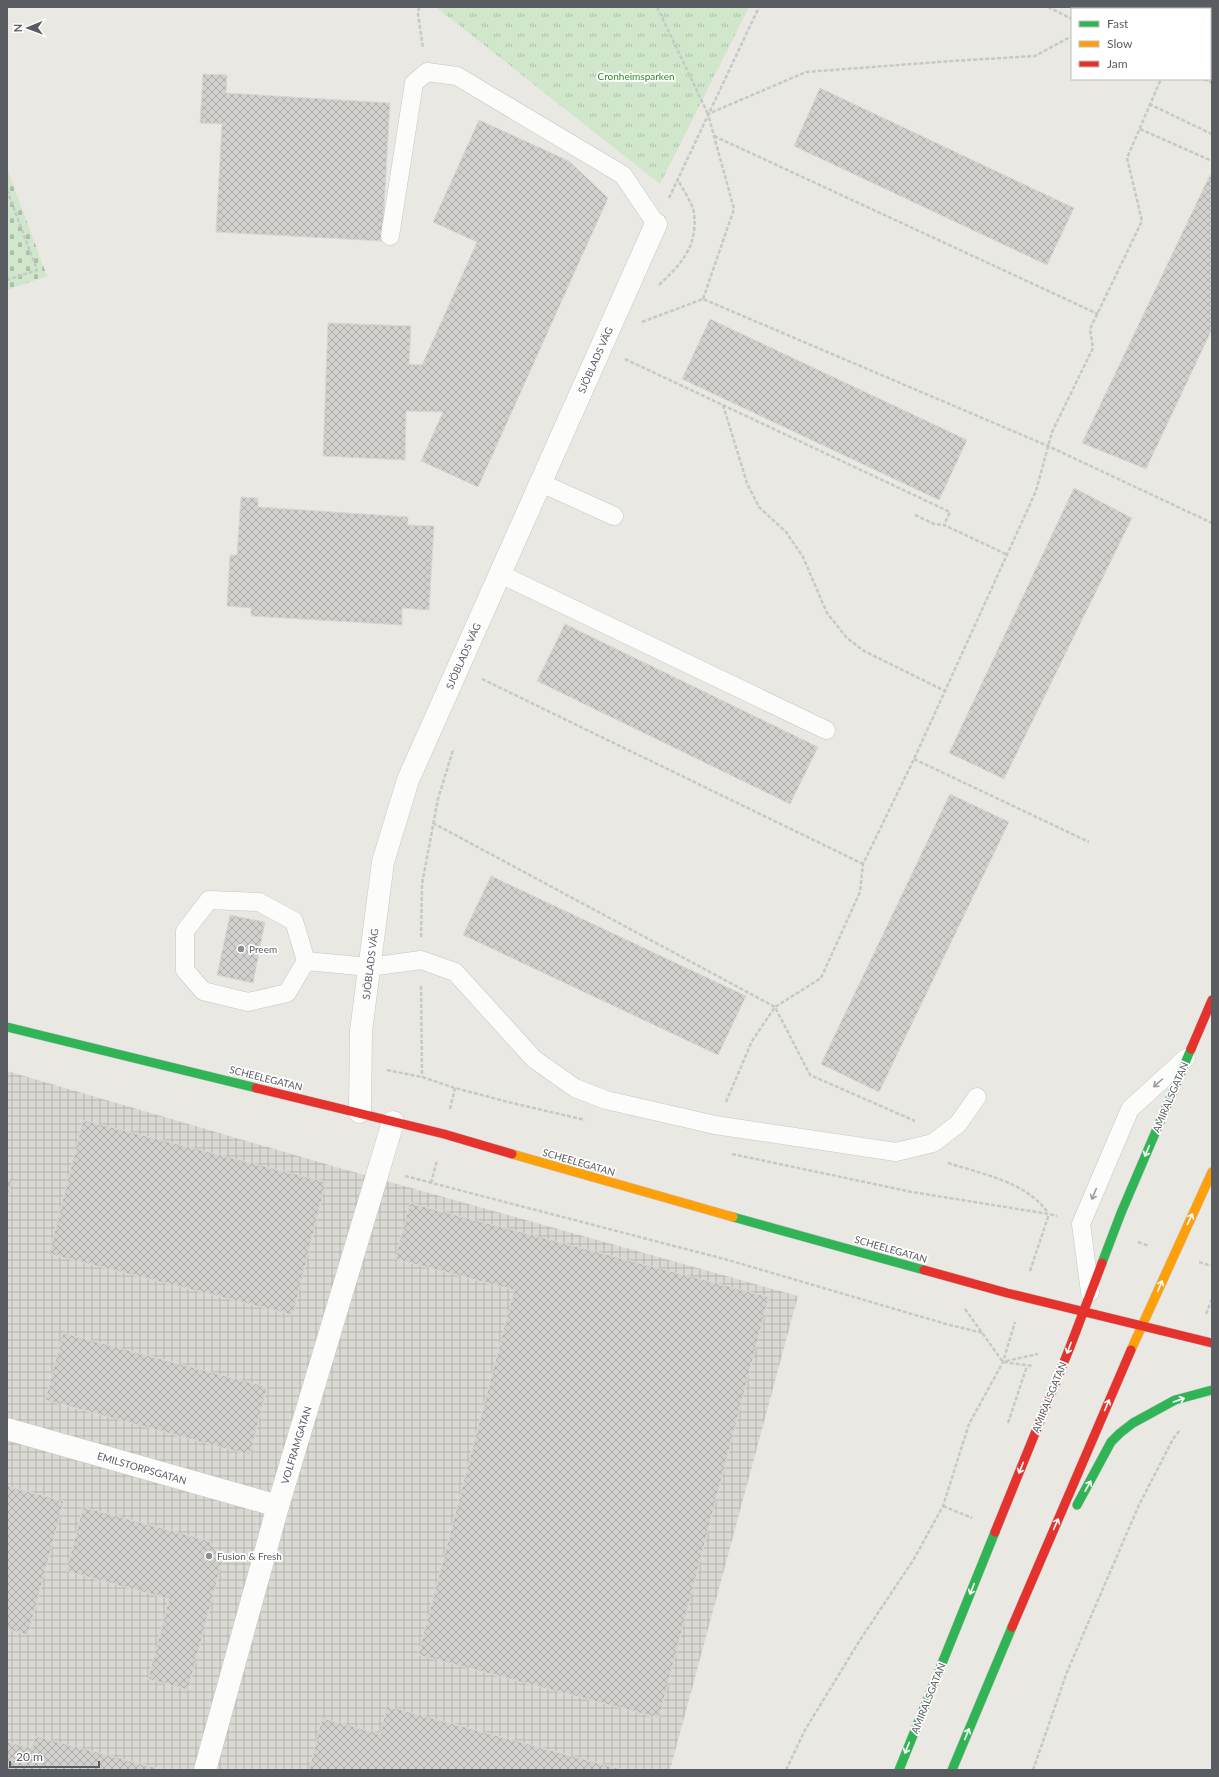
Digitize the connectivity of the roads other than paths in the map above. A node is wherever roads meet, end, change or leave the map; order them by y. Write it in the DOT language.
graph roads {
  1 [pos="656,224"];
  2 [pos="390,236"];
  3 [pos="541,483"];
  4 [pos="614,516"];
  5 [pos="500,574"];
  6 [pos="826,730"];
  7 [pos="306,961"];
  8 [pos="369,967"];
  9 [pos="1212,992"];
  10 [pos="1212,1000"];
  11 [pos="1201,1025"];
  12 [pos="7,1027"];
  13 [pos="1187,1057"];
  14 [pos="977,1097"];
  15 [pos="360,1112"];
  16 [pos="394,1122"];
  17 [pos="1212,1172"];
  18 [pos="1090,1292"];
  19 [pos="1083,1311"];
  20 [pos="1143,1326"];
  21 [pos="1212,1343"];
  22 [pos="1212,1390"];
  23 [pos="7,1429"];
  24 [pos="278,1506"];
  25 [pos="1074,1512"];
  26 [pos="1066,1526"];
  27 [pos="1009,1631"];
  28 [pos="205,1770"];
  29 [pos="899,1770"];
  30 [pos="952,1770"];
  1 -- 2 [label="lane"];
  1 -- 3 [label="street, SJÖBLADS VÄG"];
  3 -- 4 [label="lane"];
  3 -- 5 [label="street, SJÖBLADS VÄG"];
  5 -- 6 [label="lane"];
  5 -- 8 [label="street, SJÖBLADS VÄG"];
  7 -- 7 [label="lane"];
  7 -- 8 [label="lane"];
  8 -- 14 [label="lane"];
  8 -- 15 [label="street, SJÖBLADS VÄG"];
  9 -- 11 [label="lane, AMIRALSGATAN"];
  10 -- 11 [label="main road, AMIRALSGATAN"];
  11 -- 13 [label="main road, AMIRALSGATAN"];
  12 -- 15 [label="main road, SCHEELEGATAN"];
  13 -- 18 [label="main road, AMIRALSGATAN, one-way"];
  13 -- 18 [label="lane, one-way"];
  15 -- 16 [label="main road, SCHEELEGATAN"];
  16 -- 19 [label="main road, SCHEELEGATAN"];
  16 -- 24 [label="street, VOLFRAMGATAN"];
  20 -- 17 [label="main road, one-way"];
  18 -- 19 [label="main road, AMIRALSGATAN"];
  19 -- 20 [label="main road, SCHEELEGATAN"];
  19 -- 29 [label="main road, AMIRALSGATAN, one-way"];
  20 -- 21 [label="main road, SCHEELEGATAN"];
  27 -- 20 [label="main road, one-way"];
  25 -- 22 [label="main road, one-way"];
  23 -- 24 [label="street, EMILSTORPSGATAN"];
  24 -- 28 [label="street, VOLFRAMGATAN"];
  26 -- 27 [label="main road"];
  30 -- 27 [label="main road, one-way"];
}
